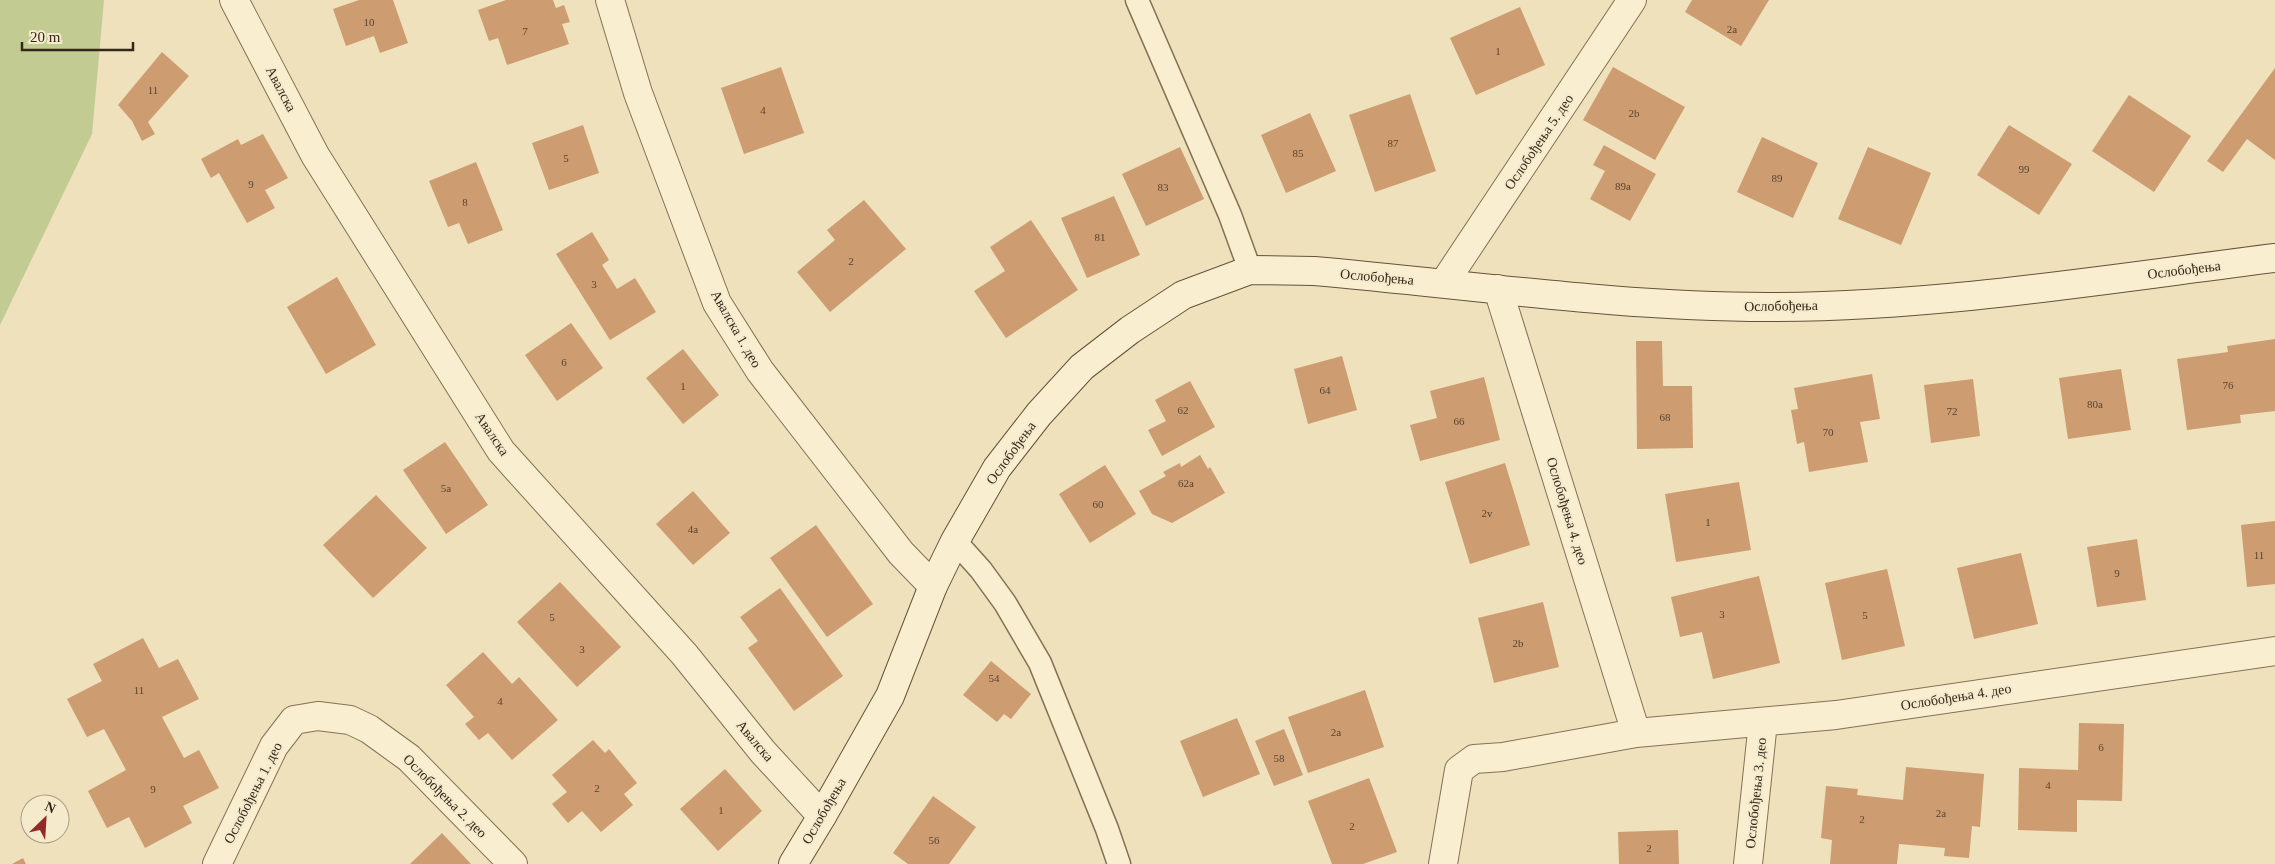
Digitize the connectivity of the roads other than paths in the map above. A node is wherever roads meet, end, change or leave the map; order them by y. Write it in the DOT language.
graph roads {
  1 [pos="234,0"];
  2 [pos="610,0"];
  3 [pos="1137,0"];
  4 [pos="1632,0"];
  5 [pos="2275,258"];
  6 [pos="1250,270"];
  7 [pos="1444,282"];
  8 [pos="1498,289"];
  9 [pos="955,541"];
  10 [pos="933,586"];
  11 [pos="2275,651"];
  12 [pos="318,716"];
  13 [pos="1763,722"];
  14 [pos="1636,733"];
  15 [pos="822,816"];
  16 [pos="217,864"];
  17 [pos="512,864"];
  18 [pos="792,864"];
  19 [pos="1119,864"];
  20 [pos="1443,864"];
  21 [pos="1748,864"];
  1 -- 15 [label="street, Авалска"];
  2 -- 10 [label="street, Авалска 1. део"];
  3 -- 6 [label="lane"];
  4 -- 7 [label="street, Ослобођења 5. део"];
  5 -- 8 [label="street, Ослобођења"];
  6 -- 7 [label="street, Ослобођења"];
  6 -- 9 [label="street, Ослобођења"];
  7 -- 8 [label="street, Ослобођења"];
  8 -- 14 [label="street, Ослобођења 4. део"];
  9 -- 10 [label="street, Ослобођења"];
  9 -- 19 [label="lane"];
  10 -- 15 [label="street, Ослобођења"];
  11 -- 13 [label="street, Ослобођења 4. део"];
  12 -- 16 [label="street, Ослобођења 1. део"];
  12 -- 17 [label="street, Ослобођења 2. део"];
  13 -- 14 [label="street, Ослобођења 4. део"];
  13 -- 21 [label="street, Ослобођења 3. део"];
  14 -- 20 [label="street, Ослобођења 4. део"];
  15 -- 18 [label="street, Ослобођења"];
}
